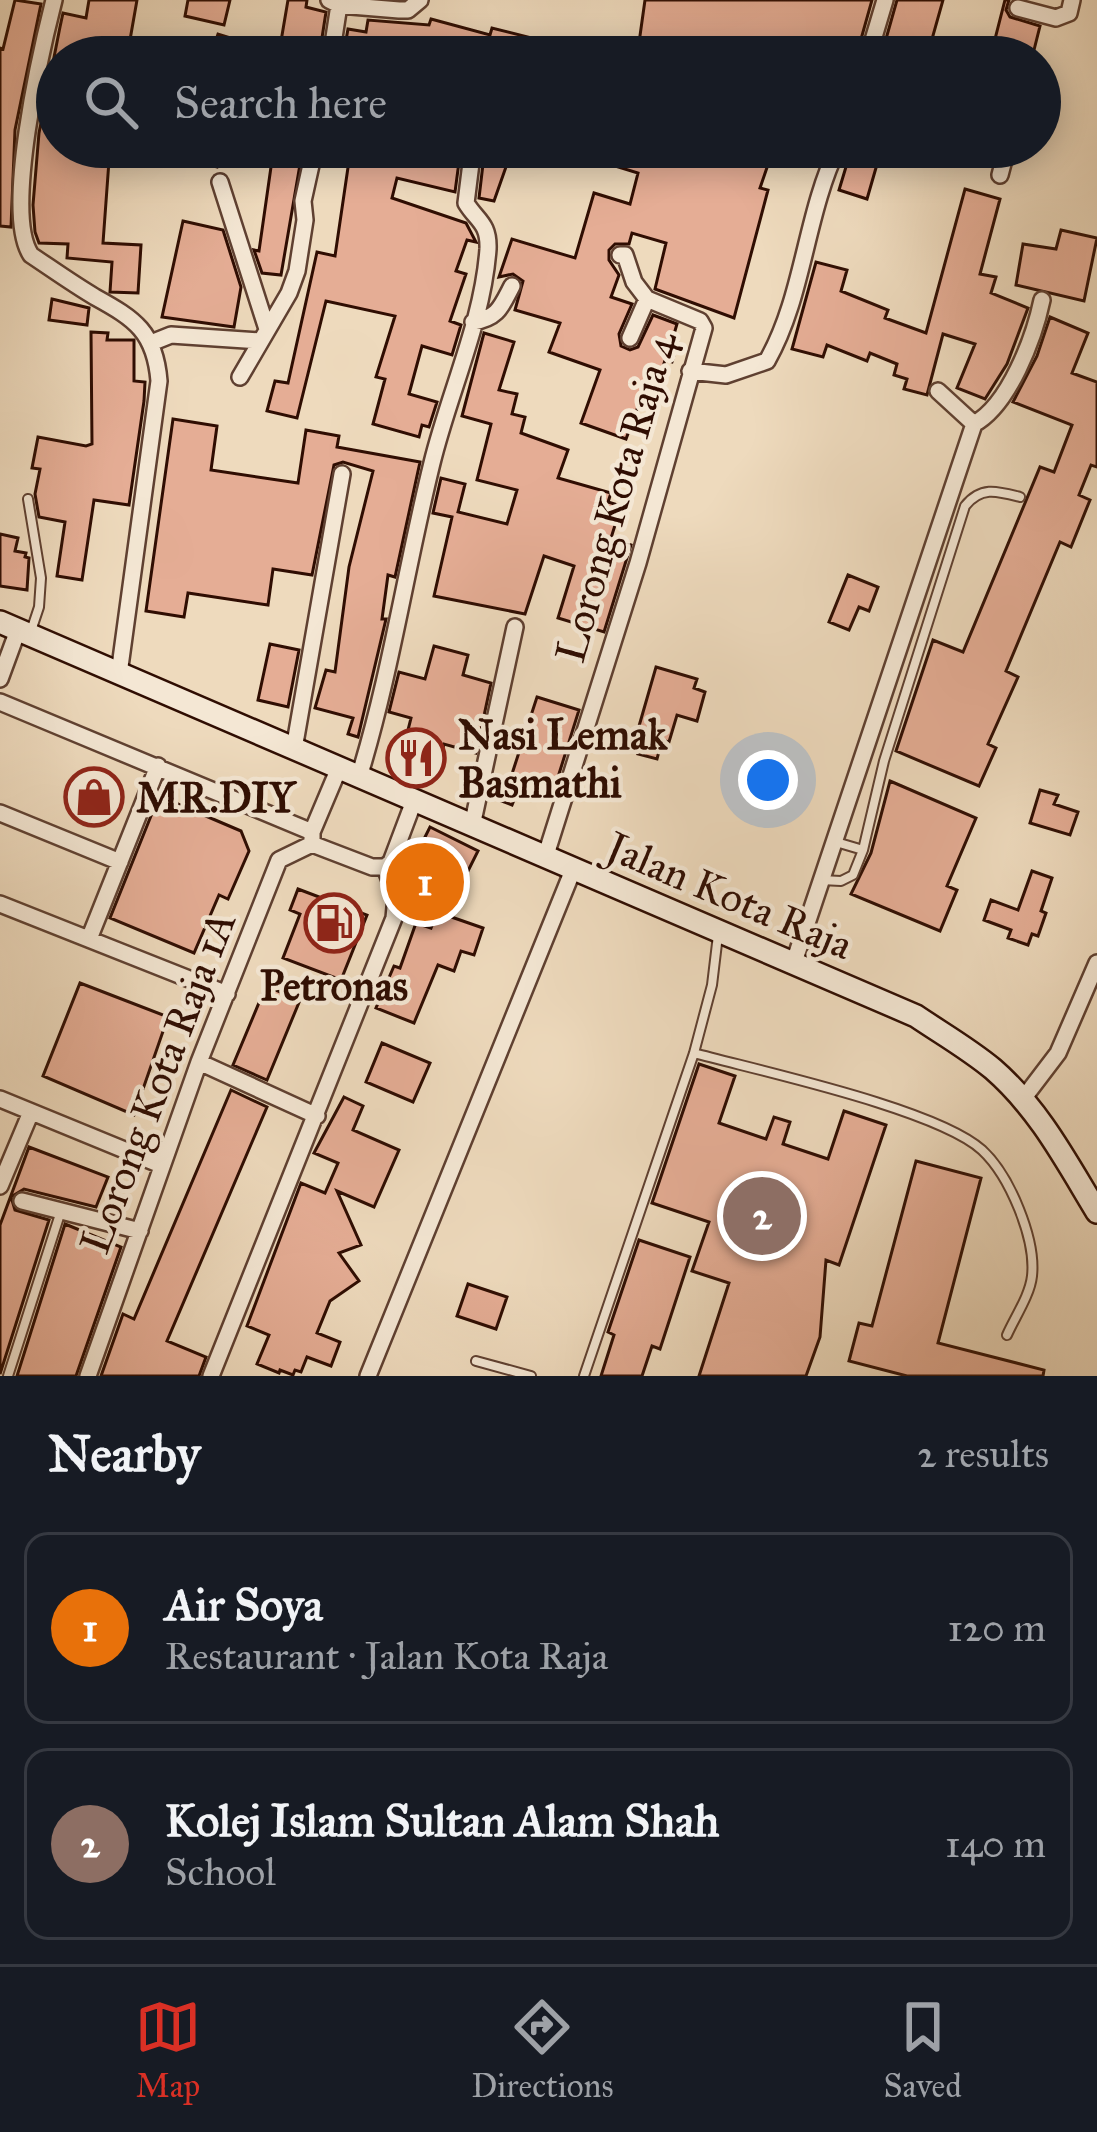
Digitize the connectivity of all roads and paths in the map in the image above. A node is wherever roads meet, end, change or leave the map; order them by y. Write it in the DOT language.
graph roads {
  1 [pos="54,0"];
  2 [pos="420,0"];
  3 [pos="885,0"];
  4 [pos="1072,0"];
  5 [pos="334,3"];
  6 [pos="1018,8"];
  7 [pos="46,36"];
  8 [pos="332,36"];
  9 [pos="874,36"];
  10 [pos="36,82"];
  11 [pos="310,168"];
  12 [pos="470,168"];
  13 [pos="831,168"];
  14 [pos="1001,168"];
  15 [pos="1000,175"];
  16 [pos="220,182"];
  17 [pos="620,255"];
  18 [pos="512,286"];
  19 [pos="647,299"];
  20 [pos="1042,300"];
  21 [pos="472,322"];
  22 [pos="263,335"];
  23 [pos="630,338"];
  24 [pos="152,343"];
  25 [pos="690,371"];
  26 [pos="240,377"];
  27 [pos="938,391"];
  28 [pos="974,424"];
  29 [pos="342,474"];
  30 [pos="1020,497"];
  31 [pos="28,499"];
  32 [pos="515,627"];
  33 [pos="16,629"];
  34 [pos="119,674"];
  35 [pos="0,680"];
  36 [pos="0,702"];
  37 [pos="294,749"];
  38 [pos="158,766"];
  39 [pos="349,773"];
  40 [pos="414,801"];
  41 [pos="0,813"];
  42 [pos="472,826"];
  43 [pos="312,838"];
  44 [pos="832,841"];
  45 [pos="863,850"];
  46 [pos="545,858"];
  47 [pos="120,862"];
  48 [pos="385,867"];
  49 [pos="574,870"];
  50 [pos="820,879"];
  51 [pos="0,904"];
  52 [pos="718,934"];
  53 [pos="89,939"];
  54 [pos="1097,963"];
  55 [pos="793,965"];
  56 [pos="227,994"];
  57 [pos="694,1053"];
  58 [pos="199,1062"];
  59 [pos="0,1099"];
  60 [pos="1024,1099"];
  61 [pos="31,1112"];
  62 [pos="317,1116"];
  63 [pos="161,1165"];
  64 [pos="0,1186"];
  65 [pos="22,1201"];
  66 [pos="1097,1212"];
  67 [pos="60,1214"];
  68 [pos="140,1232"];
  69 [pos="1007,1335"];
  70 [pos="476,1361"];
  71 [pos="8,1376"];
  72 [pos="88,1376"];
  73 [pos="211,1376"];
  74 [pos="368,1376"];
  75 [pos="531,1376"];
  76 [pos="584,1376"];
  1 -- 7 [label="street"];
  2 -- 5 [label="street"];
  3 -- 9 [label="street"];
  4 -- 6 [label="street"];
  5 -- 8 [label="street"];
  10 -- 24 [label="street"];
  11 -- 22 [label="street"];
  12 -- 21 [label="street, Lorong Kota Raja 1A"];
  13 -- 25 [label="street"];
  14 -- 15 [label="street"];
  16 -- 22 [label="street"];
  17 -- 19 [label="street"];
  18 -- 21 [label="street"];
  19 -- 23 [label="street, Lorong Kota Raja 4"];
  19 -- 25 [label="street, Lorong Kota Raja 4"];
  20 -- 28 [label="street"];
  21 -- 39 [label="street, Lorong Kota Raja 1A"];
  22 -- 24 [label="street"];
  22 -- 26 [label="street"];
  24 -- 34 [label="street"];
  25 -- 46 [label="street, Lorong Kota Raja 4"];
  27 -- 28 [label="street"];
  28 -- 44 [label="street"];
  29 -- 37 [label="street"];
  30 -- 45 [label="lane"];
  31 -- 33 [label="lane"];
  32 -- 42 [label="street"];
  33 -- 34 [label="main road, Jalan Kota Raja"];
  33 -- 35 [label="street"];
  34 -- 37 [label="main road, Jalan Kota Raja"];
  36 -- 38 [label="street"];
  37 -- 39 [label="main road, Jalan Kota Raja"];
  38 -- 43 [label="street"];
  38 -- 47 [label="street"];
  39 -- 40 [label="main road, Jalan Kota Raja"];
  39 -- 43 [label="street, Lorong Kota Raja 1A"];
  40 -- 42 [label="main road, Jalan Kota Raja"];
  40 -- 48 [label="street"];
  41 -- 47 [label="street"];
  42 -- 46 [label="main road, Jalan Kota Raja"];
  43 -- 48 [label="street"];
  43 -- 56 [label="street, Lorong Kota Raja 1A"];
  44 -- 45 [label="lane"];
  44 -- 50 [label="street"];
  45 -- 50 [label="lane"];
  46 -- 49 [label="main road, Jalan Kota Raja"];
  47 -- 53 [label="street"];
  48 -- 62 [label="street"];
  49 -- 52 [label="main road, Jalan Kota Raja"];
  49 -- 74 [label="street"];
  50 -- 55 [label="street"];
  51 -- 53 [label="street"];
  52 -- 55 [label="main road, Jalan Kota Raja"];
  52 -- 57 [label="lane"];
  53 -- 56 [label="street"];
  54 -- 60 [label="street"];
  55 -- 60 [label="main road, Jalan Kota Raja"];
  56 -- 58 [label="street, Lorong Kota Raja 1A"];
  57 -- 69 [label="lane"];
  57 -- 76 [label="lane"];
  58 -- 62 [label="street"];
  58 -- 63 [label="street, Lorong Kota Raja 1A"];
  59 -- 61 [label="street"];
  60 -- 66 [label="main road, Jalan Kota Raja"];
  61 -- 63 [label="street"];
  61 -- 64 [label="street"];
  62 -- 73 [label="street"];
  63 -- 68 [label="street, Lorong Kota Raja 1A"];
  65 -- 67 [label="street"];
  67 -- 68 [label="street"];
  67 -- 71 [label="lane"];
  68 -- 72 [label="street, Lorong Kota Raja 1A"];
  70 -- 75 [label="lane"];
}
